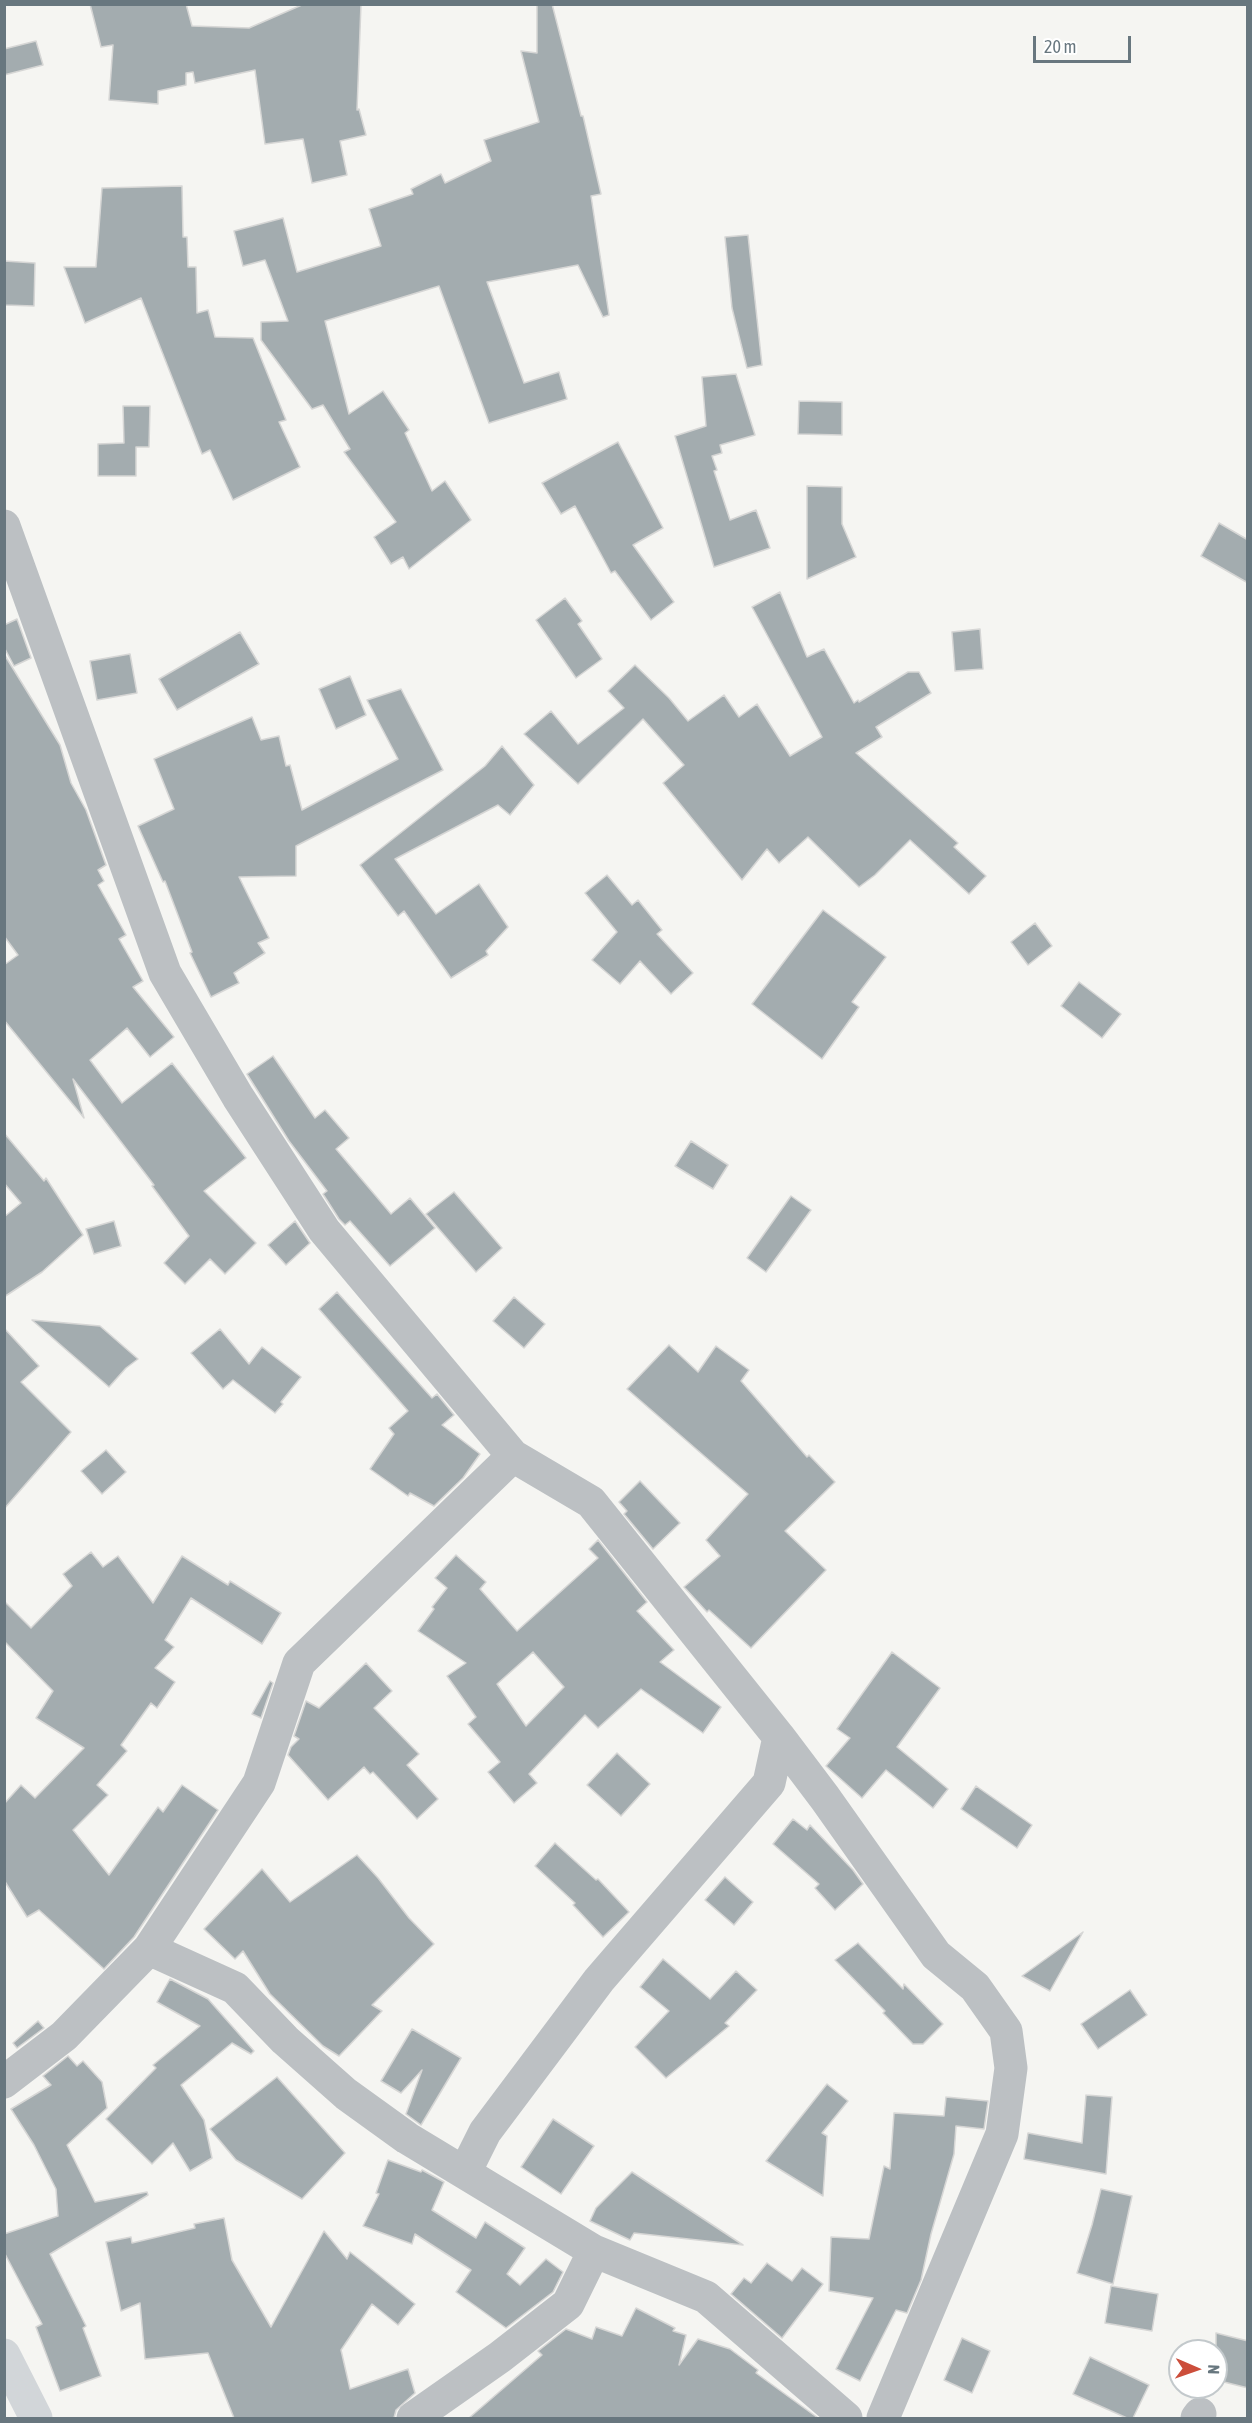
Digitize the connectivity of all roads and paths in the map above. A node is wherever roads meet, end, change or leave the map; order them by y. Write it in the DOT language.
graph roads {
  1 [pos="4,526"];
  2 [pos="513,1456"];
  3 [pos="780,1737"];
  4 [pos="148,1949"];
  5 [pos="4,2082"];
  6 [pos="465,2172"];
  7 [pos="594,2251"];
  8 [pos="4,2355"];
  9 [pos="36,2418"];
  10 [pos="413,2418"];
  11 [pos="846,2418"];
  12 [pos="883,2418"];
  1 -- 2 [label="street"];
  2 -- 3 [label="street"];
  2 -- 4 [label="street"];
  3 -- 6 [label="street"];
  3 -- 12 [label="street"];
  4 -- 5 [label="street"];
  4 -- 6 [label="street"];
  6 -- 7 [label="street"];
  7 -- 10 [label="street"];
  7 -- 11 [label="street"];
  8 -- 9 [label="main road"];
}
